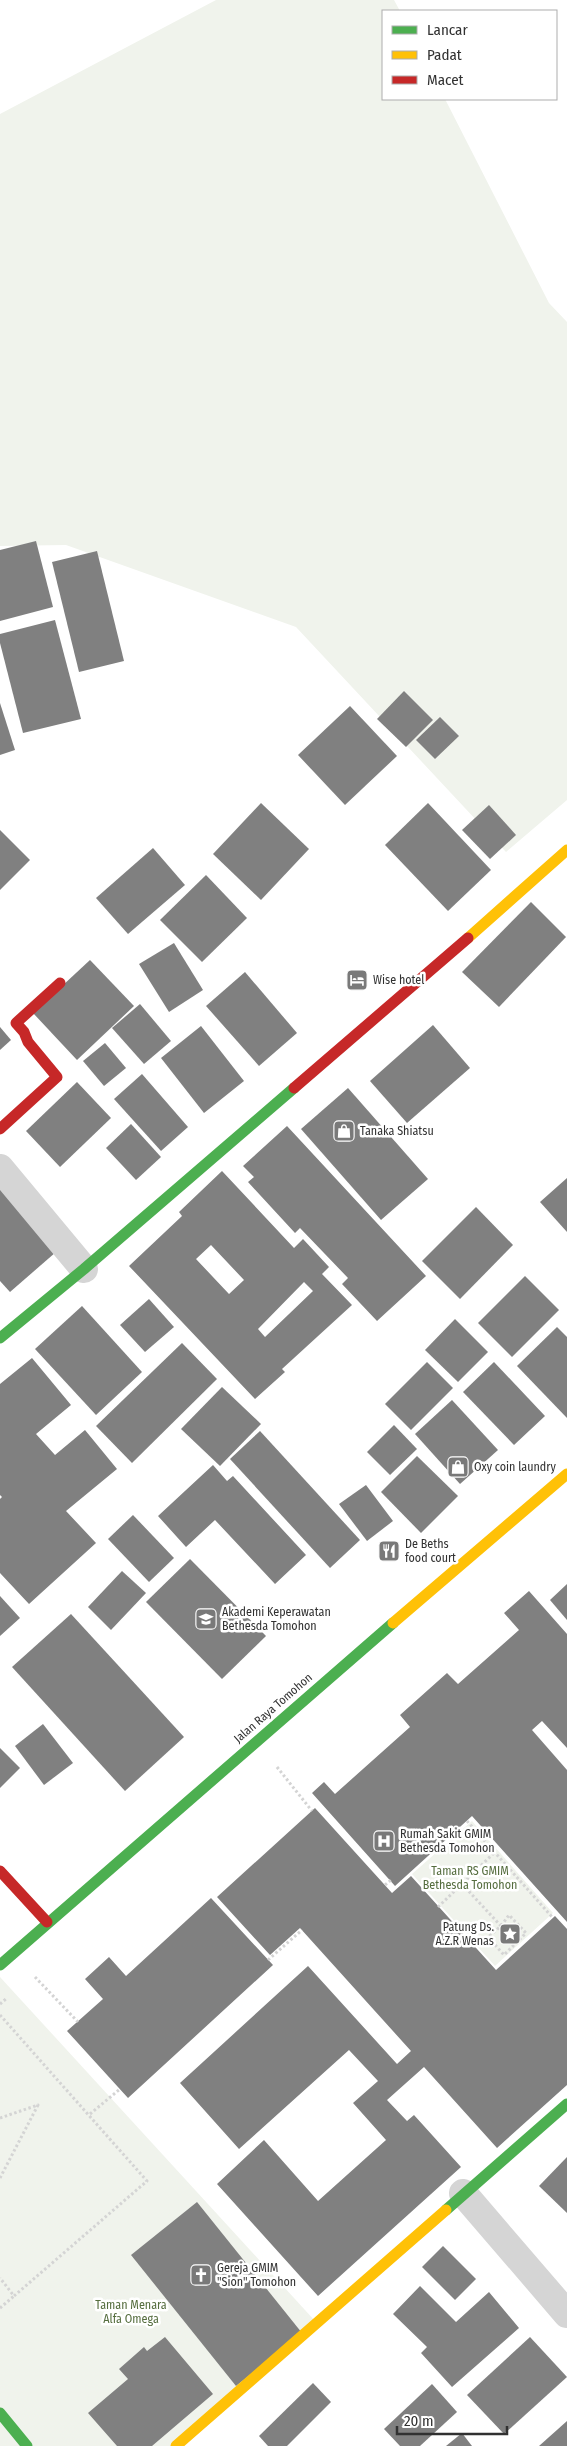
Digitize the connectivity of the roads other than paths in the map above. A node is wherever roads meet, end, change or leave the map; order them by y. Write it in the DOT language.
graph roads {
  1 [pos="564,859"];
  2 [pos="60,983"];
  3 [pos="0,1129"];
  4 [pos="0,1168"];
  5 [pos="84,1269"];
  6 [pos="0,1338"];
  7 [pos="567,1474"];
  8 [pos="0,1871"];
  9 [pos="47,1922"];
  10 [pos="0,1965"];
  11 [pos="567,2104"];
  12 [pos="463,2193"];
  13 [pos="567,2314"];
  14 [pos="0,2413"];
  15 [pos="27,2446"];
  16 [pos="176,2446"];
  1 -- 5 [label="main road"];
  2 -- 3 [label="main road"];
  4 -- 5 [label="street"];
  5 -- 6 [label="main road"];
  7 -- 9 [label="main road, Jalan Raya Tomohon"];
  8 -- 9 [label="main road"];
  9 -- 10 [label="main road, Jalan Raya Tomohon"];
  11 -- 12 [label="main road"];
  12 -- 13 [label="street"];
  12 -- 16 [label="main road"];
  14 -- 15 [label="main road"];
}
